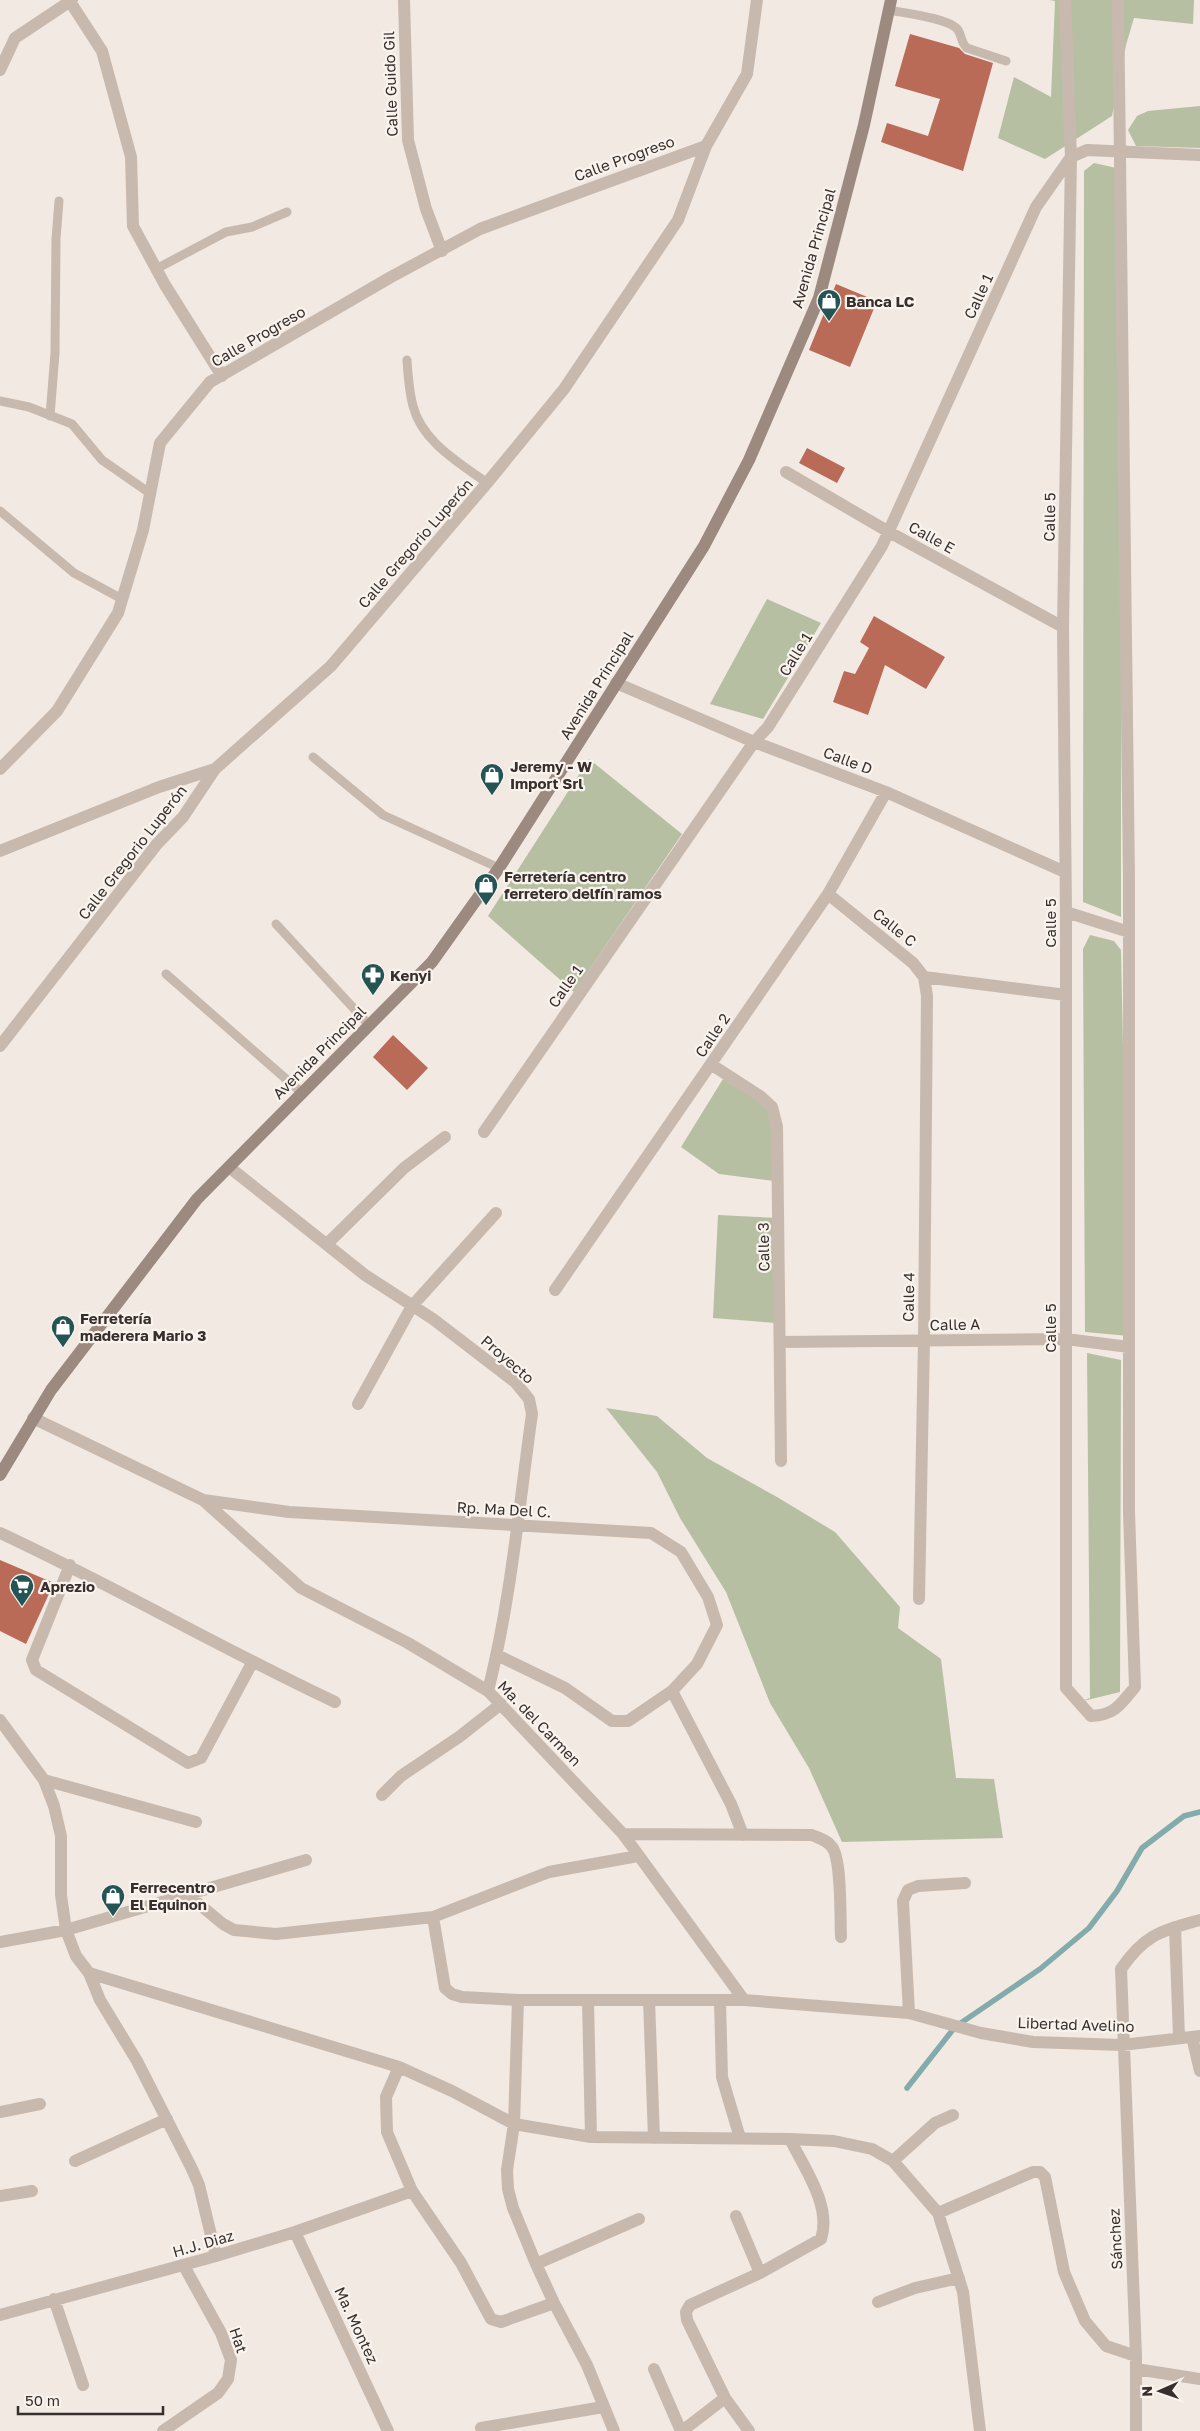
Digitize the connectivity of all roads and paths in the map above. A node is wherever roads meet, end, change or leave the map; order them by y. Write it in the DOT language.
graph roads {
  1 [pos="71,0"];
  2 [pos="404,0"];
  3 [pos="757,0"];
  4 [pos="1065,0"];
  5 [pos="1118,0"];
  6 [pos="890,5"];
  7 [pos="1006,61"];
  8 [pos="0,70"];
  9 [pos="706,146"];
  10 [pos="1120,153"];
  11 [pos="1200,155"];
  12 [pos="1072,157"];
  13 [pos="58,201"];
  14 [pos="286,212"];
  15 [pos="442,251"];
  16 [pos="156,269"];
  17 [pos="407,360"];
  18 [pos="222,376"];
  19 [pos="0,401"];
  20 [pos="50,416"];
  21 [pos="786,472"];
  22 [pos="488,483"];
  23 [pos="151,494"];
  24 [pos="0,511"];
  25 [pos="888,532"];
  26 [pos="122,599"];
  27 [pos="1063,627"];
  28 [pos="616,683"];
  29 [pos="754,742"];
  30 [pos="313,757"];
  31 [pos="0,769"];
  32 [pos="215,769"];
  33 [pos="886,792"];
  34 [pos="0,851"];
  35 [pos="499,868"];
  36 [pos="1066,872"];
  37 [pos="828,894"];
  38 [pos="1066,912"];
  39 [pos="276,924"];
  40 [pos="1129,932"];
  41 [pos="166,974"];
  42 [pos="924,977"];
  43 [pos="1066,995"];
  44 [pos="369,1025"];
  45 [pos="0,1046"];
  46 [pos="712,1065"];
  47 [pos="302,1092"];
  48 [pos="484,1132"];
  49 [pos="445,1137"];
  50 [pos="229,1167"];
  51 [pos="496,1213"];
  52 [pos="327,1244"];
  53 [pos="555,1290"];
  54 [pos="412,1306"];
  55 [pos="1066,1339"];
  56 [pos="924,1340"];
  57 [pos="781,1342"];
  58 [pos="1129,1347"];
  59 [pos="358,1404"];
  60 [pos="33,1418"];
  61 [pos="781,1461"];
  62 [pos="0,1475"];
  63 [pos="203,1500"];
  64 [pos="517,1526"];
  65 [pos="0,1533"];
  66 [pos="70,1565"];
  67 [pos="919,1599"];
  68 [pos="497,1654"];
  69 [pos="252,1663"];
  70 [pos="488,1691"];
  71 [pos="672,1691"];
  72 [pos="335,1702"];
  73 [pos="501,1704"];
  74 [pos="0,1720"];
  75 [pos="44,1780"];
  76 [pos="382,1795"];
  77 [pos="196,1822"];
  78 [pos="623,1834"];
  79 [pos="743,1835"];
  80 [pos="638,1856"];
  81 [pos="306,1860"];
  82 [pos="965,1883"];
  83 [pos="188,1895"];
  84 [pos="433,1917"];
  85 [pos="1200,1920"];
  86 [pos="1175,1927"];
  87 [pos="66,1930"];
  88 [pos="841,1937"];
  89 [pos="0,1942"];
  90 [pos="88,1973"];
  91 [pos="518,2000"];
  92 [pos="588,2000"];
  93 [pos="649,2000"];
  94 [pos="720,2000"];
  95 [pos="744,2000"];
  96 [pos="909,2012"];
  97 [pos="1196,2037"];
  98 [pos="1179,2038"];
  99 [pos="1122,2045"];
  100 [pos="399,2067"];
  101 [pos="1200,2071"];
  102 [pos="40,2104"];
  103 [pos="0,2112"];
  104 [pos="953,2115"];
  105 [pos="167,2119"];
  106 [pos="514,2124"];
  107 [pos="591,2137"];
  108 [pos="654,2138"];
  109 [pos="740,2138"];
  110 [pos="790,2139"];
  111 [pos="75,2161"];
  112 [pos="893,2161"];
  113 [pos="32,2191"];
  114 [pos="412,2191"];
  115 [pos="0,2196"];
  116 [pos="938,2213"];
  117 [pos="736,2216"];
  118 [pos="639,2219"];
  119 [pos="296,2232"];
  120 [pos="216,2256"];
  121 [pos="536,2264"];
  122 [pos="184,2266"];
  123 [pos="760,2273"];
  124 [pos="958,2278"];
  125 [pos="54,2299"];
  126 [pos="878,2302"];
  127 [pos="554,2303"];
  128 [pos="0,2314"];
  129 [pos="1136,2356"];
  130 [pos="1136,2369"];
  131 [pos="654,2370"];
  132 [pos="1200,2379"];
  133 [pos="83,2385"];
  134 [pos="726,2398"];
  135 [pos="603,2407"];
  136 [pos="481,2428"];
  137 [pos="163,2431"];
  138 [pos="388,2431"];
  139 [pos="614,2431"];
  140 [pos="681,2431"];
  141 [pos="749,2431"];
  142 [pos="980,2431"];
  143 [pos="1136,2431"];
  1 -- 8 [label="street"];
  1 -- 16 [label="street"];
  2 -- 15 [label="street, Calle Guido Gil"];
  3 -- 9 [label="street, Calle Gregorio Luperón"];
  4 -- 12 [label="street, Calle 5"];
  5 -- 10 [label="street"];
  6 -- 7 [label="lane"];
  6 -- 28 [label="street, Avenida Principal"];
  9 -- 15 [label="street, Calle Progreso"];
  9 -- 22 [label="street, Calle Gregorio Luperón"];
  10 -- 11 [label="street"];
  10 -- 12 [label="street"];
  10 -- 40 [label="street"];
  12 -- 25 [label="street, Calle 1"];
  12 -- 27 [label="street, Calle 5"];
  13 -- 20 [label="lane"];
  14 -- 16 [label="lane"];
  15 -- 18 [label="street, Calle Progreso"];
  16 -- 18 [label="street"];
  17 -- 22 [label="lane"];
  18 -- 23 [label="street, Calle Progreso"];
  19 -- 20 [label="lane"];
  20 -- 23 [label="lane"];
  21 -- 25 [label="street, Calle E"];
  22 -- 32 [label="street, Calle Gregorio Luperón"];
  23 -- 26 [label="street, Calle Progreso"];
  24 -- 26 [label="lane"];
  25 -- 27 [label="street, Calle E"];
  25 -- 29 [label="street, Calle 1"];
  26 -- 31 [label="street, Calle Progreso"];
  27 -- 36 [label="street, Calle 5"];
  28 -- 29 [label="street, Calle D"];
  28 -- 35 [label="street, Avenida Principal"];
  29 -- 33 [label="street, Calle D"];
  29 -- 48 [label="street, Calle 1"];
  30 -- 35 [label="lane"];
  32 -- 34 [label="street"];
  32 -- 45 [label="street, Calle Gregorio Luperón"];
  33 -- 36 [label="street, Calle D"];
  33 -- 37 [label="street, Calle 2"];
  35 -- 44 [label="street, Avenida Principal"];
  36 -- 38 [label="street, Calle 5"];
  37 -- 42 [label="street, Calle C"];
  37 -- 46 [label="street, Calle 2"];
  38 -- 40 [label="street"];
  38 -- 43 [label="street, Calle 5"];
  39 -- 44 [label="lane"];
  40 -- 58 [label="street"];
  41 -- 47 [label="lane"];
  42 -- 43 [label="street"];
  42 -- 56 [label="street, Calle 4"];
  43 -- 55 [label="street, Calle 5"];
  44 -- 47 [label="street, Avenida Principal"];
  46 -- 53 [label="street, Calle 2"];
  46 -- 57 [label="street, Calle 3"];
  47 -- 50 [label="street, Avenida Principal"];
  49 -- 52 [label="street"];
  50 -- 52 [label="street, Proyecto"];
  50 -- 60 [label="street, Avenida Principal"];
  51 -- 54 [label="street"];
  52 -- 54 [label="street, Proyecto"];
  54 -- 59 [label="street"];
  54 -- 64 [label="street, Proyecto"];
  55 -- 56 [label="street, Calle A"];
  55 -- 58 [label="street, Calle A"];
  55 -- 58 [label="street, Calle 5"];
  56 -- 57 [label="street, Calle A"];
  56 -- 67 [label="street, Calle 4"];
  57 -- 61 [label="street, Calle 3"];
  60 -- 62 [label="street, Avenida Principal"];
  60 -- 63 [label="street"];
  63 -- 64 [label="street, Rp. Ma Del C."];
  63 -- 70 [label="street, Ma. del Carmen"];
  64 -- 68 [label="street, Proyecto"];
  64 -- 71 [label="street, Rp. Ma Del C."];
  65 -- 66 [label="street"];
  66 -- 69 [label="street"];
  66 -- 69 [label="street"];
  68 -- 70 [label="street, Proyecto"];
  68 -- 71 [label="street"];
  69 -- 72 [label="street"];
  70 -- 73 [label="street, Ma. del Carmen"];
  71 -- 79 [label="street"];
  73 -- 76 [label="street"];
  73 -- 78 [label="street, Ma. del Carmen"];
  74 -- 75 [label="street"];
  75 -- 77 [label="street"];
  75 -- 87 [label="street"];
  78 -- 79 [label="street"];
  78 -- 80 [label="street, Ma. del Carmen"];
  79 -- 88 [label="street"];
  80 -- 84 [label="street"];
  80 -- 95 [label="street, Ma. del Carmen"];
  81 -- 83 [label="street"];
  82 -- 96 [label="street"];
  83 -- 84 [label="street"];
  83 -- 87 [label="street"];
  84 -- 91 [label="street, Libertad Avelino"];
  85 -- 86 [label="street, Sánchez"];
  86 -- 98 [label="street"];
  86 -- 99 [label="street, Sánchez"];
  87 -- 89 [label="street"];
  87 -- 90 [label="street"];
  90 -- 100 [label="street"];
  90 -- 105 [label="street"];
  91 -- 92 [label="street, Libertad Avelino"];
  91 -- 106 [label="street"];
  92 -- 93 [label="street, Libertad Avelino"];
  92 -- 107 [label="street"];
  93 -- 94 [label="street, Libertad Avelino"];
  93 -- 108 [label="street"];
  94 -- 95 [label="street, Libertad Avelino"];
  94 -- 109 [label="street"];
  95 -- 96 [label="street, Libertad Avelino"];
  96 -- 99 [label="street, Libertad Avelino"];
  97 -- 98 [label="street, Libertad Avelino"];
  97 -- 101 [label="street"];
  98 -- 99 [label="street, Libertad Avelino"];
  99 -- 129 [label="street, Sánchez"];
  100 -- 106 [label="street"];
  100 -- 114 [label="street"];
  102 -- 103 [label="street"];
  104 -- 112 [label="street"];
  105 -- 111 [label="street"];
  105 -- 120 [label="street"];
  106 -- 107 [label="street"];
  106 -- 121 [label="street"];
  107 -- 108 [label="street"];
  108 -- 109 [label="street"];
  109 -- 110 [label="street"];
  110 -- 112 [label="street"];
  110 -- 123 [label="street"];
  112 -- 116 [label="street"];
  113 -- 115 [label="street"];
  114 -- 119 [label="street, H.J. Diaz"];
  114 -- 127 [label="street"];
  116 -- 124 [label="street"];
  116 -- 129 [label="street"];
  117 -- 123 [label="street"];
  118 -- 121 [label="street"];
  119 -- 120 [label="street, H.J. Diaz"];
  119 -- 138 [label="street, Ma. Montez"];
  120 -- 122 [label="street, H.J. Diaz"];
  121 -- 127 [label="street"];
  122 -- 125 [label="street, H.J. Diaz"];
  122 -- 137 [label="street, Hat"];
  123 -- 134 [label="street"];
  124 -- 126 [label="street"];
  124 -- 142 [label="street"];
  125 -- 128 [label="street, H.J. Diaz"];
  125 -- 133 [label="street"];
  127 -- 135 [label="street"];
  129 -- 130 [label="street, Sánchez"];
  130 -- 132 [label="street"];
  130 -- 143 [label="street, Sánchez"];
  131 -- 140 [label="street"];
  134 -- 140 [label="street"];
  134 -- 141 [label="street"];
  135 -- 136 [label="street"];
  135 -- 139 [label="street"];
}
